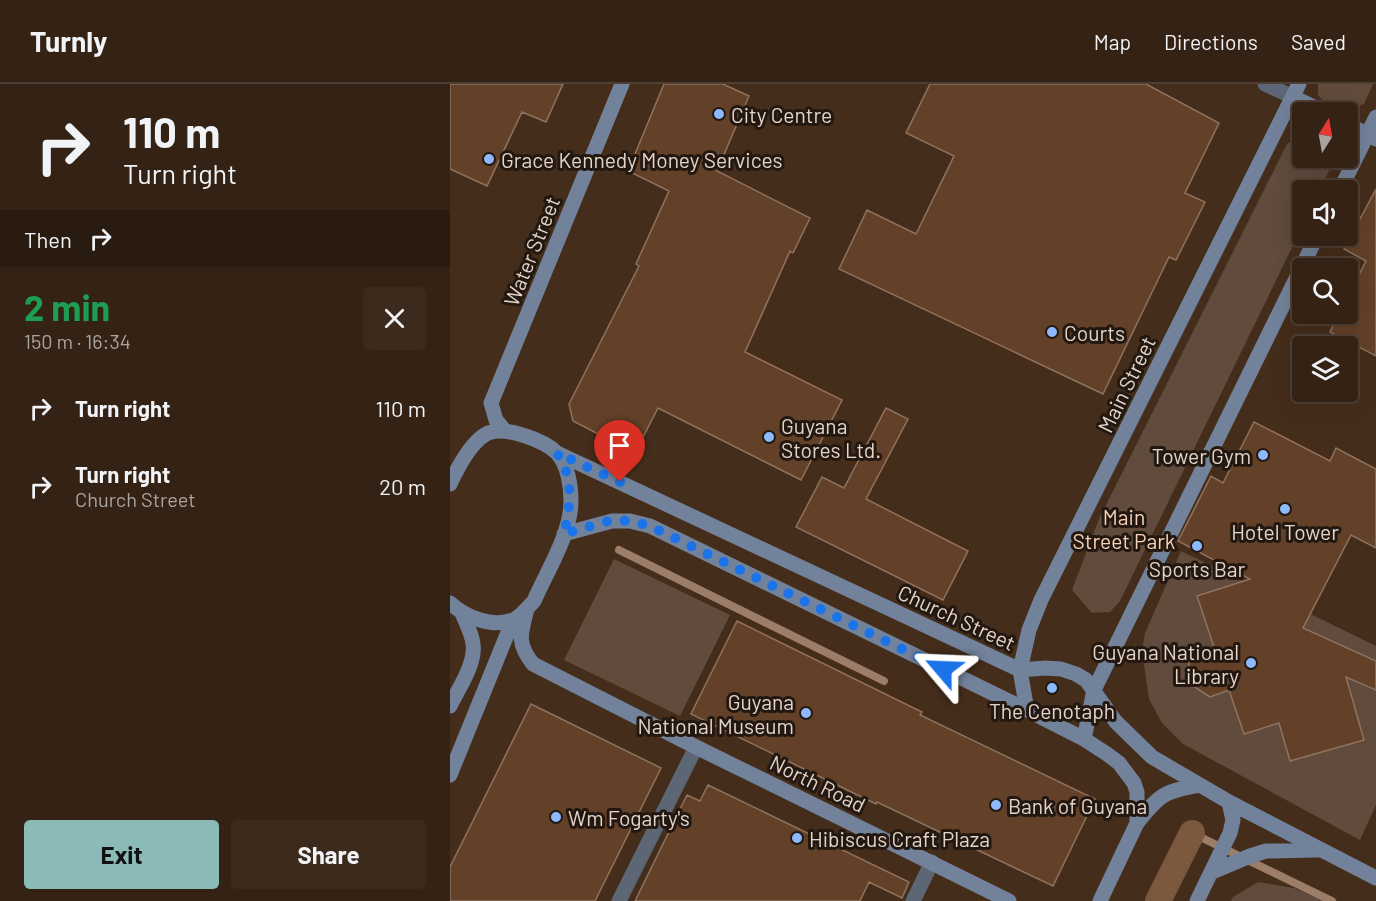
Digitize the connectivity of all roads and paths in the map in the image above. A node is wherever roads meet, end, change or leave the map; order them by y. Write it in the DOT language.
graph roads {
  1 [pos="622,84"];
  2 [pos="1265,84"];
  3 [pos="1296,91"];
  4 [pos="1311,102"];
  5 [pos="1376,117"];
  6 [pos="1358,130"];
  7 [pos="1372,137"];
  8 [pos="1346,180"];
  9 [pos="1312,246"];
  10 [pos="506,431"];
  11 [pos="557,453"];
  12 [pos="450,484"];
  13 [pos="564,534"];
  14 [pos="456,608"];
  15 [pos="527,609"];
  16 [pos="513,620"];
  17 [pos="1020,670"];
  18 [pos="1094,690"];
  19 [pos="450,706"];
  20 [pos="1027,710"];
  21 [pos="1084,739"];
  22 [pos="696,747"];
  23 [pos="450,775"];
  24 [pos="1200,785"];
  25 [pos="1230,802"];
  26 [pos="1137,823"];
  27 [pos="1319,850"];
  28 [pos="933,862"];
  29 [pos="1212,872"];
  30 [pos="1376,878"];
  31 [pos="619,901"];
  32 [pos="913,901"];
  33 [pos="1010,901"];
  34 [pos="1100,901"];
  35 [pos="1197,901"];
  1 -- 10 [label="street, Water Street"];
  2 -- 3 [label="street"];
  3 -- 4 [label="street"];
  3 -- 17 [label="street, Main Street"];
  5 -- 7 [label="street"];
  6 -- 7 [label="street"];
  7 -- 8 [label="street"];
  9 -- 18 [label="street"];
  10 -- 11 [label="street, Church Street"];
  10 -- 12 [label="street"];
  11 -- 13 [label="street"];
  11 -- 17 [label="street, Church Street"];
  13 -- 15 [label="street"];
  13 -- 20 [label="street"];
  14 -- 16 [label="street"];
  14 -- 19 [label="street"];
  15 -- 16 [label="street"];
  15 -- 22 [label="street, North Road"];
  16 -- 23 [label="street"];
  17 -- 18 [label="street, Church Street"];
  17 -- 20 [label="street, Main Street"];
  18 -- 21 [label="street"];
  18 -- 24 [label="street, Church Street"];
  20 -- 21 [label="street"];
  21 -- 26 [label="street"];
  22 -- 28 [label="street, North Road"];
  22 -- 31 [label="street"];
  24 -- 25 [label="street, Church Street"];
  24 -- 26 [label="street"];
  25 -- 27 [label="street, Church Street"];
  25 -- 29 [label="street"];
  26 -- 34 [label="street"];
  27 -- 29 [label="street"];
  27 -- 30 [label="street, Church Street"];
  28 -- 32 [label="street"];
  28 -- 33 [label="street, North Road"];
  29 -- 35 [label="street"];
}
